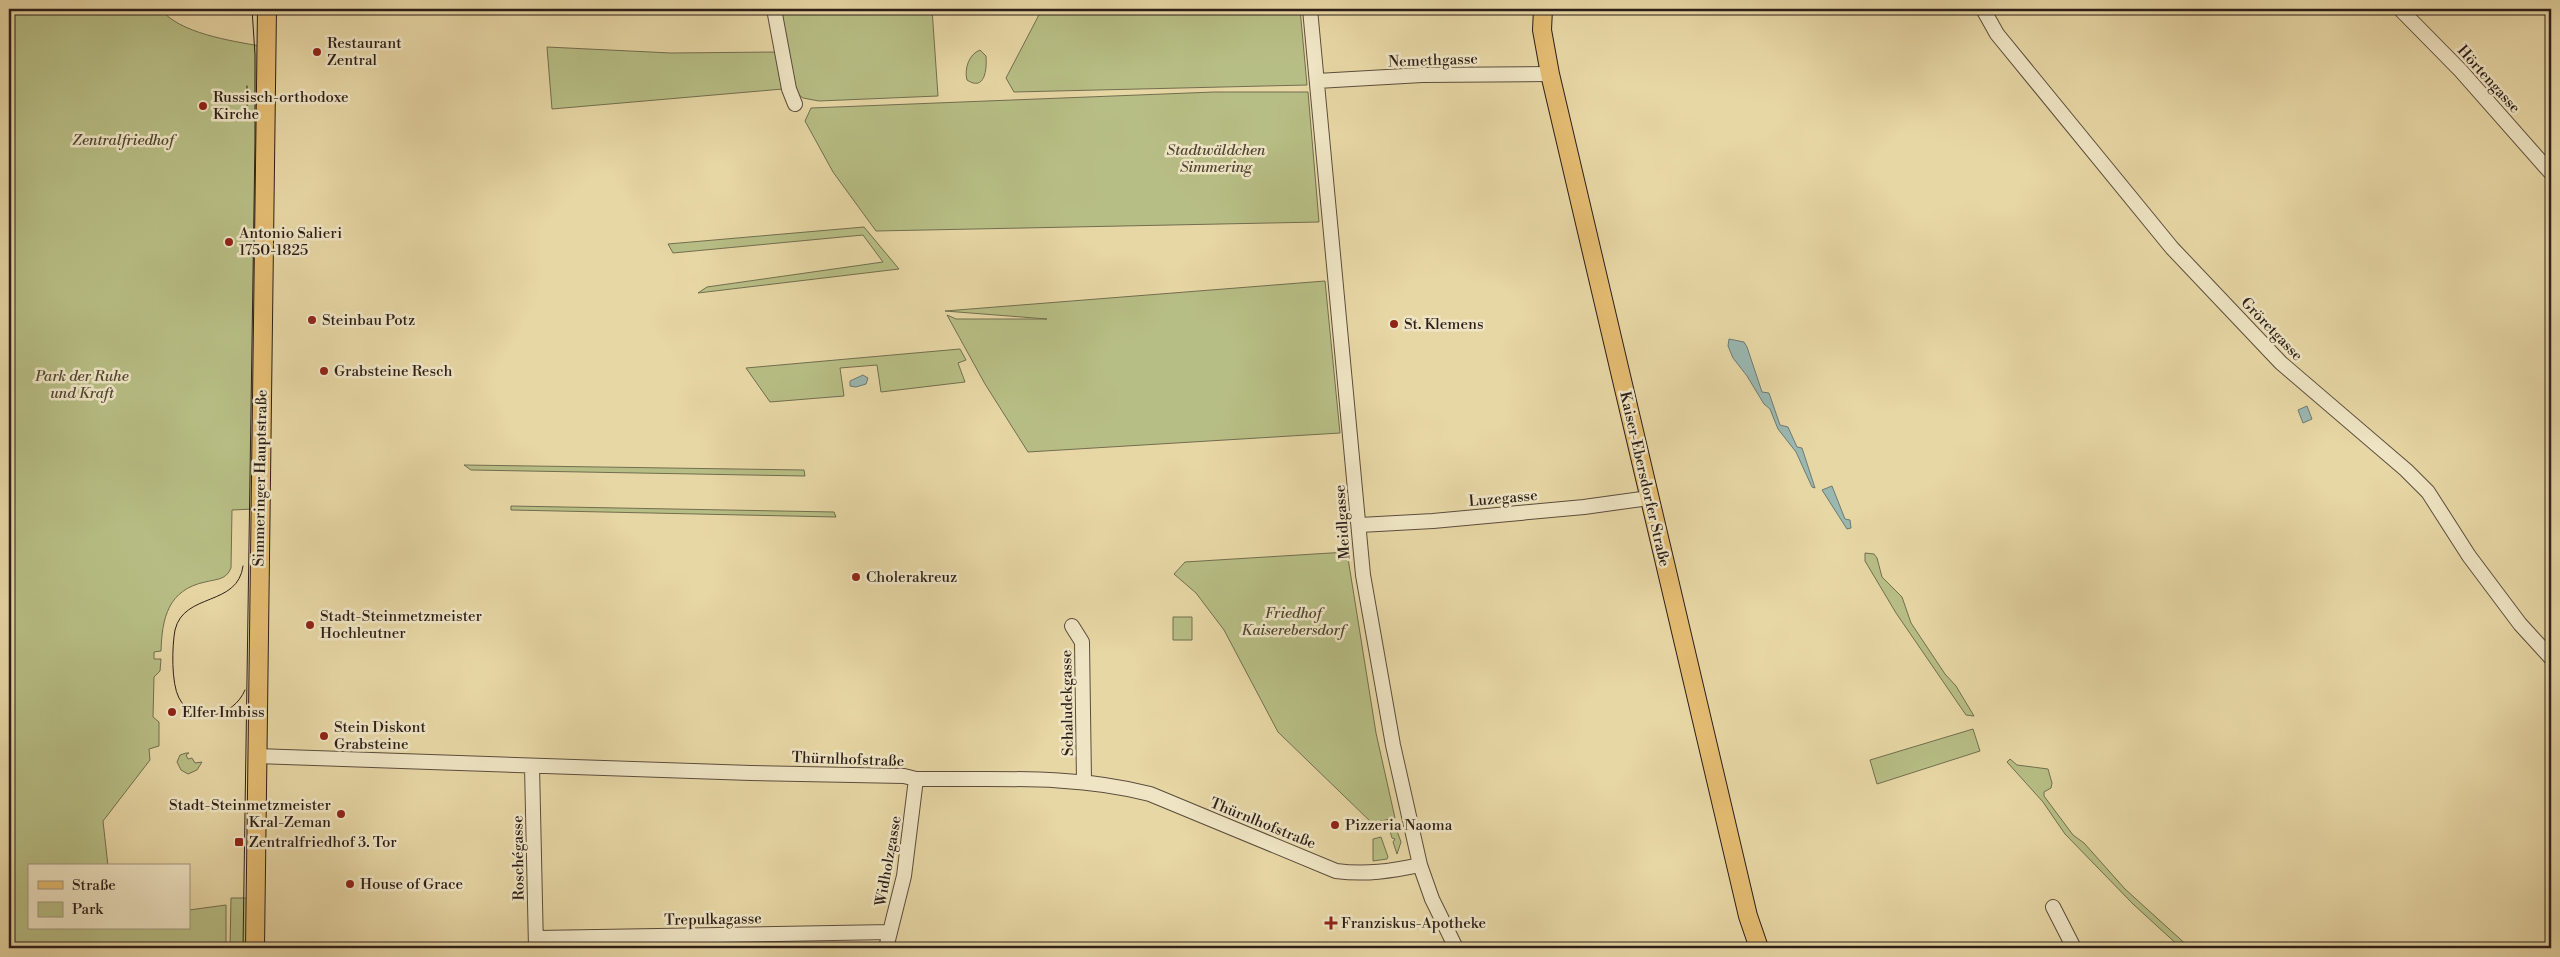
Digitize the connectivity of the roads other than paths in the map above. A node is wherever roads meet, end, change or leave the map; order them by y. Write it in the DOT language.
graph roads {
  1 [pos="267,9"];
  2 [pos="774,9"];
  3 [pos="1310,9"];
  4 [pos="1543,9"];
  5 [pos="1983,9"];
  6 [pos="2400,9"];
  7 [pos="1550,74"];
  8 [pos="1317,81"];
  9 [pos="795,104"];
  10 [pos="2551,173"];
  11 [pos="1649,498"];
  12 [pos="1360,525"];
  13 [pos="1072,626"];
  14 [pos="2551,658"];
  15 [pos="256,756"];
  16 [pos="532,766"];
  17 [pos="916,779"];
  18 [pos="1084,782"];
  19 [pos="1420,865"];
  20 [pos="2053,907"];
  21 [pos="890,932"];
  22 [pos="536,943"];
  23 [pos="255,948"];
  24 [pos="886,948"];
  25 [pos="1456,948"];
  26 [pos="1758,948"];
  27 [pos="2074,948"];
  1 -- 15 [label="main road, Simmeringer Hauptstraße"];
  2 -- 9 [label="street"];
  3 -- 8 [label="street, Meidlgasse"];
  4 -- 7 [label="main road, Kaiser-Ebersdorfer Straße"];
  5 -- 14 [label="street, Gröretgasse"];
  6 -- 10 [label="street, Hörtengasse"];
  7 -- 8 [label="street, Nemethgasse"];
  7 -- 11 [label="main road, Kaiser-Ebersdorfer Straße"];
  8 -- 12 [label="street, Meidlgasse"];
  11 -- 12 [label="street, Luzegasse"];
  11 -- 26 [label="main road, Kaiser-Ebersdorfer Straße"];
  12 -- 19 [label="street, Meidlgasse"];
  13 -- 18 [label="street, Schaludekgasse"];
  15 -- 16 [label="street, Thürnlhofstraße"];
  15 -- 23 [label="main road, Simmeringer Hauptstraße"];
  16 -- 17 [label="street, Thürnlhofstraße"];
  16 -- 22 [label="street, Roschégasse"];
  17 -- 18 [label="street, Thürnlhofstraße"];
  17 -- 21 [label="street, Widholzgasse"];
  18 -- 19 [label="street, Thürnlhofstraße"];
  19 -- 25 [label="street, Meidlgasse"];
  20 -- 27 [label="street"];
  21 -- 22 [label="street, Trepulkagasse"];
  21 -- 24 [label="street, Widholzgasse"];
}
